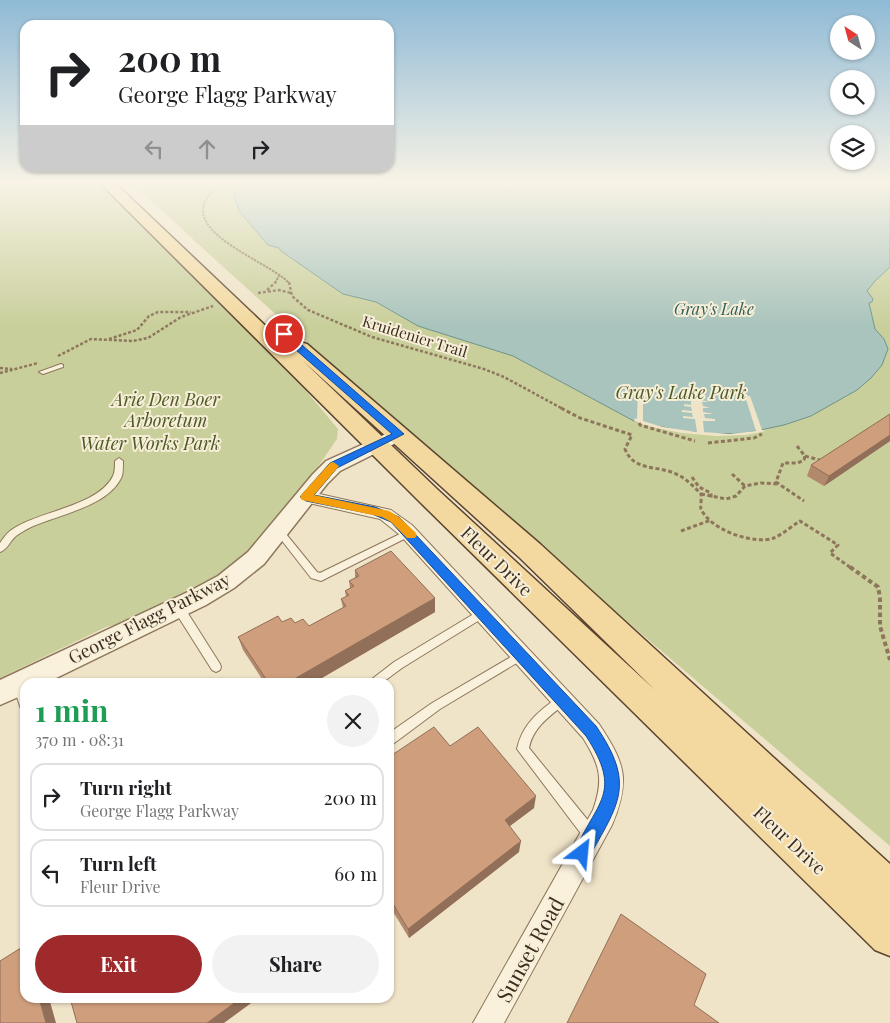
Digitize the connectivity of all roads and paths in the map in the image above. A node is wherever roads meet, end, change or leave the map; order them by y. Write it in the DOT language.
graph roads {
  1 [pos="159,231"];
  2 [pos="175,231"];
  3 [pos="214,231"];
  4 [pos="278,276"];
  5 [pos="267,290"];
  6 [pos="258,293"];
  7 [pos="291,293"];
  8 [pos="213,306"];
  9 [pos="195,312"];
  10 [pos="108,339"];
  11 [pos="56,357"];
  12 [pos="41,362"];
  13 [pos="61,366"];
  14 [pos="25,367"];
  15 [pos="0,368"];
  16 [pos="43,372"];
  17 [pos="0,373"];
  18 [pos="639,423"];
  19 [pos="762,434"];
  20 [pos="388,440"];
  21 [pos="695,441"];
  22 [pos="708,443"];
  23 [pos="797,446"];
  24 [pos="806,456"];
  25 [pos="119,461"];
  26 [pos="826,463"];
  27 [pos="732,474"];
  28 [pos="692,477"];
  29 [pos="777,484"];
  30 [pos="745,486"];
  31 [pos="701,494"];
  32 [pos="306,497"];
  33 [pos="711,498"];
  34 [pos="804,501"];
  35 [pos="710,520"];
  36 [pos="279,531"];
  37 [pos="681,531"];
  38 [pos="409,533"];
  39 [pos="0,549"];
  40 [pos="178,607"];
  41 [pos="482,613"];
  42 [pos="521,655"];
  43 [pos="890,660"];
  44 [pos="216,668"];
  45 [pos="32,678"];
  46 [pos="381,678"];
  47 [pos="9,689"];
  48 [pos="562,700"];
  49 [pos="20,701"];
  50 [pos="394,736"];
  51 [pos="592,836"];
  52 [pos="879,903"];
  53 [pos="488,1023"];
  1 -- 20 [label="main road, Fleur Drive"];
  2 -- 20 [label="main road, Fleur Drive"];
  3 -- 4 [label="path, Kruidenier Trail"];
  4 -- 5 [label="path"];
  4 -- 7 [label="path, Kruidenier Trail"];
  5 -- 6 [label="path"];
  5 -- 7 [label="path"];
  7 -- 31 [label="path, Kruidenier Trail"];
  8 -- 9 [label="path"];
  9 -- 10 [label="path"];
  9 -- 10 [label="path"];
  10 -- 11 [label="path"];
  12 -- 14 [label="path"];
  13 -- 16 [label="lane"];
  14 -- 15 [label="path"];
  14 -- 17 [label="path"];
  18 -- 21 [label="path"];
  19 -- 22 [label="path"];
  20 -- 32 [label="street, George Flagg Parkway"];
  20 -- 52 [label="main road, Fleur Drive"];
  23 -- 24 [label="path"];
  24 -- 26 [label="path"];
  24 -- 29 [label="path"];
  25 -- 39 [label="lane"];
  27 -- 30 [label="path"];
  28 -- 33 [label="path"];
  29 -- 30 [label="path"];
  29 -- 34 [label="path"];
  30 -- 33 [label="path"];
  31 -- 33 [label="path"];
  31 -- 35 [label="path"];
  32 -- 36 [label="street, George Flagg Parkway"];
  32 -- 38 [label="street, Sunset Road"];
  35 -- 37 [label="path"];
  35 -- 43 [label="path"];
  36 -- 38 [label="lane"];
  36 -- 40 [label="street, George Flagg Parkway"];
  38 -- 41 [label="street, Sunset Road"];
  40 -- 44 [label="lane"];
  40 -- 45 [label="street, George Flagg Parkway"];
  41 -- 42 [label="street, Sunset Road"];
  41 -- 46 [label="lane"];
  42 -- 48 [label="street, Sunset Road"];
  42 -- 50 [label="lane"];
  47 -- 49 [label="lane"];
  48 -- 51 [label="street, Sunset Road"];
  48 -- 51 [label="lane"];
  51 -- 53 [label="street, Sunset Road"];
}
